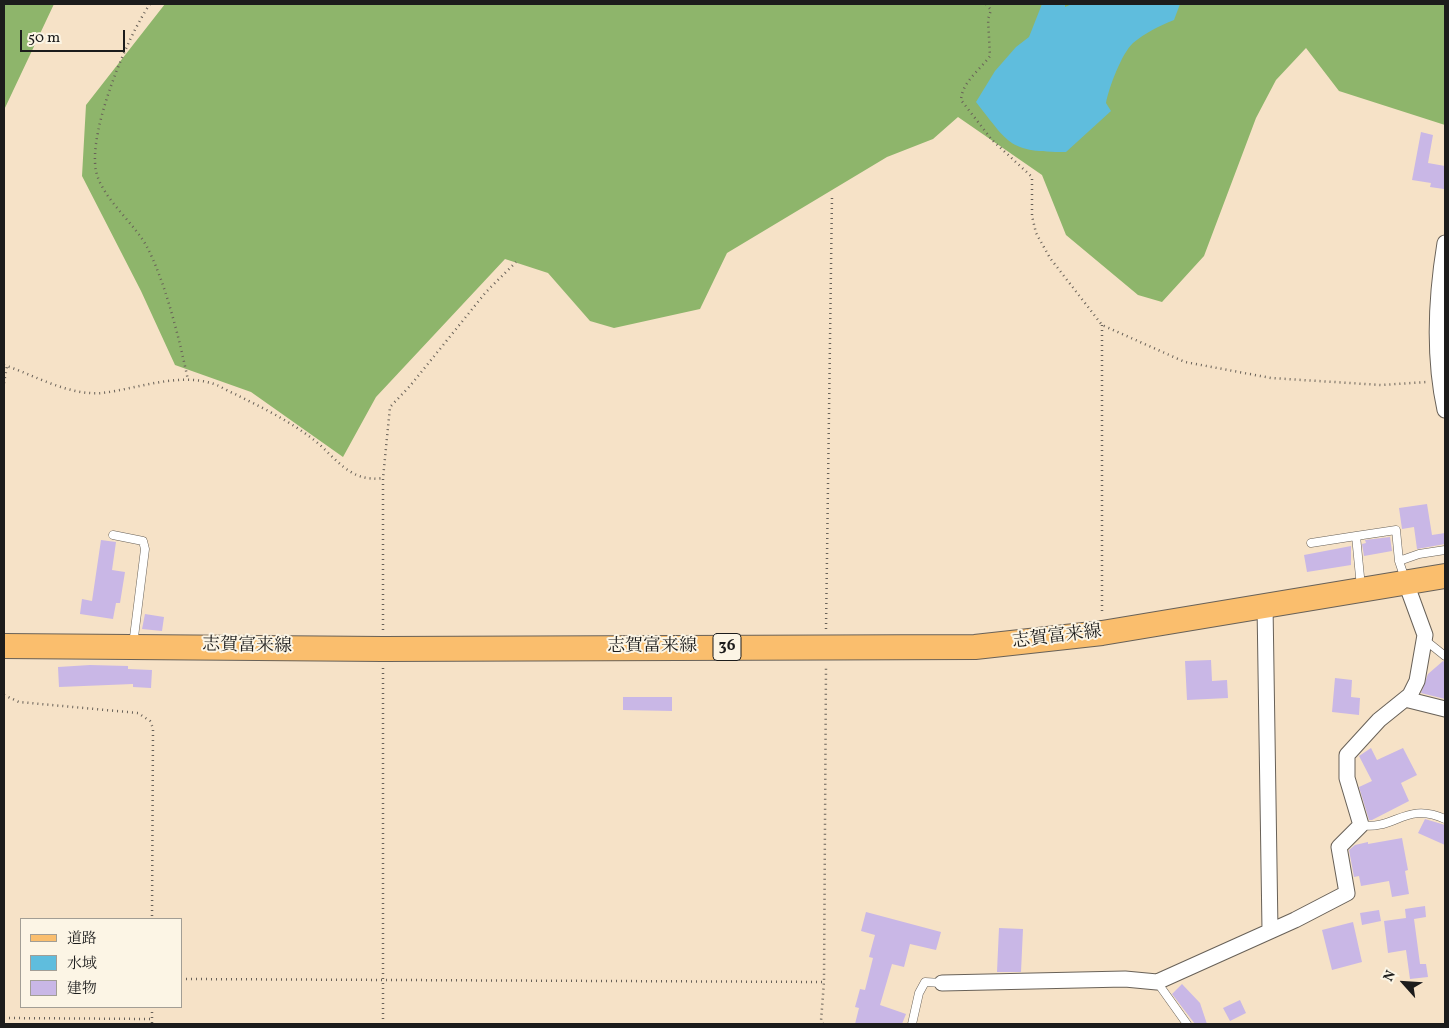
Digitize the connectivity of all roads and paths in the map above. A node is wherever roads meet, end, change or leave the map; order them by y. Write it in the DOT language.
graph roads {
  1 [pos="150,4"];
  2 [pos="986,4"];
  3 [pos="832,196"];
  4 [pos="1445,243"];
  5 [pos="516,262"];
  6 [pos="1102,325"];
  7 [pos="5,365"];
  8 [pos="188,380"];
  9 [pos="1439,381"];
  10 [pos="4,383"];
  11 [pos="1445,410"];
  12 [pos="383,478"];
  13 [pos="113,535"];
  14 [pos="1356,536"];
  15 [pos="1311,543"];
  16 [pos="1445,550"];
  17 [pos="1403,572"];
  18 [pos="1445,576"];
  19 [pos="1362,590"];
  20 [pos="1265,605"];
  21 [pos="1102,633"];
  22 [pos="1424,640"];
  23 [pos="4,646"];
  24 [pos="133,646"];
  25 [pos="826,647"];
  26 [pos="383,649"];
  27 [pos="1445,656"];
  28 [pos="4,695"];
  29 [pos="1405,699"];
  30 [pos="1445,709"];
  31 [pos="1445,819"];
  32 [pos="1361,825"];
  33 [pos="152,918"];
  34 [pos="1270,930"];
  35 [pos="182,979"];
  36 [pos="383,980"];
  37 [pos="824,982"];
  38 [pos="1157,982"];
  39 [pos="942,983"];
  40 [pos="152,1008"];
  41 [pos="4,1018"];
  42 [pos="152,1019"];
  43 [pos="152,1024"];
  44 [pos="383,1024"];
  45 [pos="823,1024"];
  46 [pos="912,1024"];
  47 [pos="1187,1024"];
  1 -- 8 [label="path"];
  2 -- 6 [label="path"];
  3 -- 25 [label="path"];
  4 -- 9 [label="street"];
  5 -- 12 [label="path"];
  6 -- 9 [label="path"];
  6 -- 21 [label="path"];
  7 -- 8 [label="path"];
  7 -- 10 [label="path"];
  8 -- 12 [label="path"];
  9 -- 11 [label="street"];
  12 -- 26 [label="path"];
  13 -- 24 [label="lane"];
  14 -- 15 [label="lane"];
  14 -- 17 [label="lane"];
  14 -- 19 [label="lane"];
  16 -- 17 [label="lane"];
  17 -- 18 [label="main road, 志賀富来線 / 36"];
  17 -- 19 [label="main road, 志賀富来線 / 36"];
  17 -- 22 [label="street"];
  19 -- 20 [label="main road, 志賀富来線 / 36"];
  20 -- 21 [label="main road, 志賀富来線 / 36"];
  20 -- 34 [label="street"];
  21 -- 25 [label="main road, 志賀富来線 / 36"];
  22 -- 27 [label="lane"];
  22 -- 29 [label="street"];
  23 -- 24 [label="main road, 志賀富来線 / 36"];
  24 -- 26 [label="main road, 志賀富来線 / 36"];
  25 -- 26 [label="main road, 志賀富来線 / 36"];
  25 -- 37 [label="path"];
  26 -- 36 [label="path"];
  28 -- 33 [label="path"];
  29 -- 30 [label="street"];
  29 -- 32 [label="street"];
  31 -- 32 [label="lane"];
  32 -- 34 [label="street"];
  34 -- 38 [label="street"];
  35 -- 36 [label="path"];
  36 -- 37 [label="path"];
  36 -- 44 [label="path"];
  37 -- 45 [label="path"];
  38 -- 39 [label="street"];
  38 -- 47 [label="lane"];
  39 -- 46 [label="lane"];
  40 -- 42 [label="path"];
  41 -- 42 [label="path"];
  42 -- 43 [label="path"];
}
